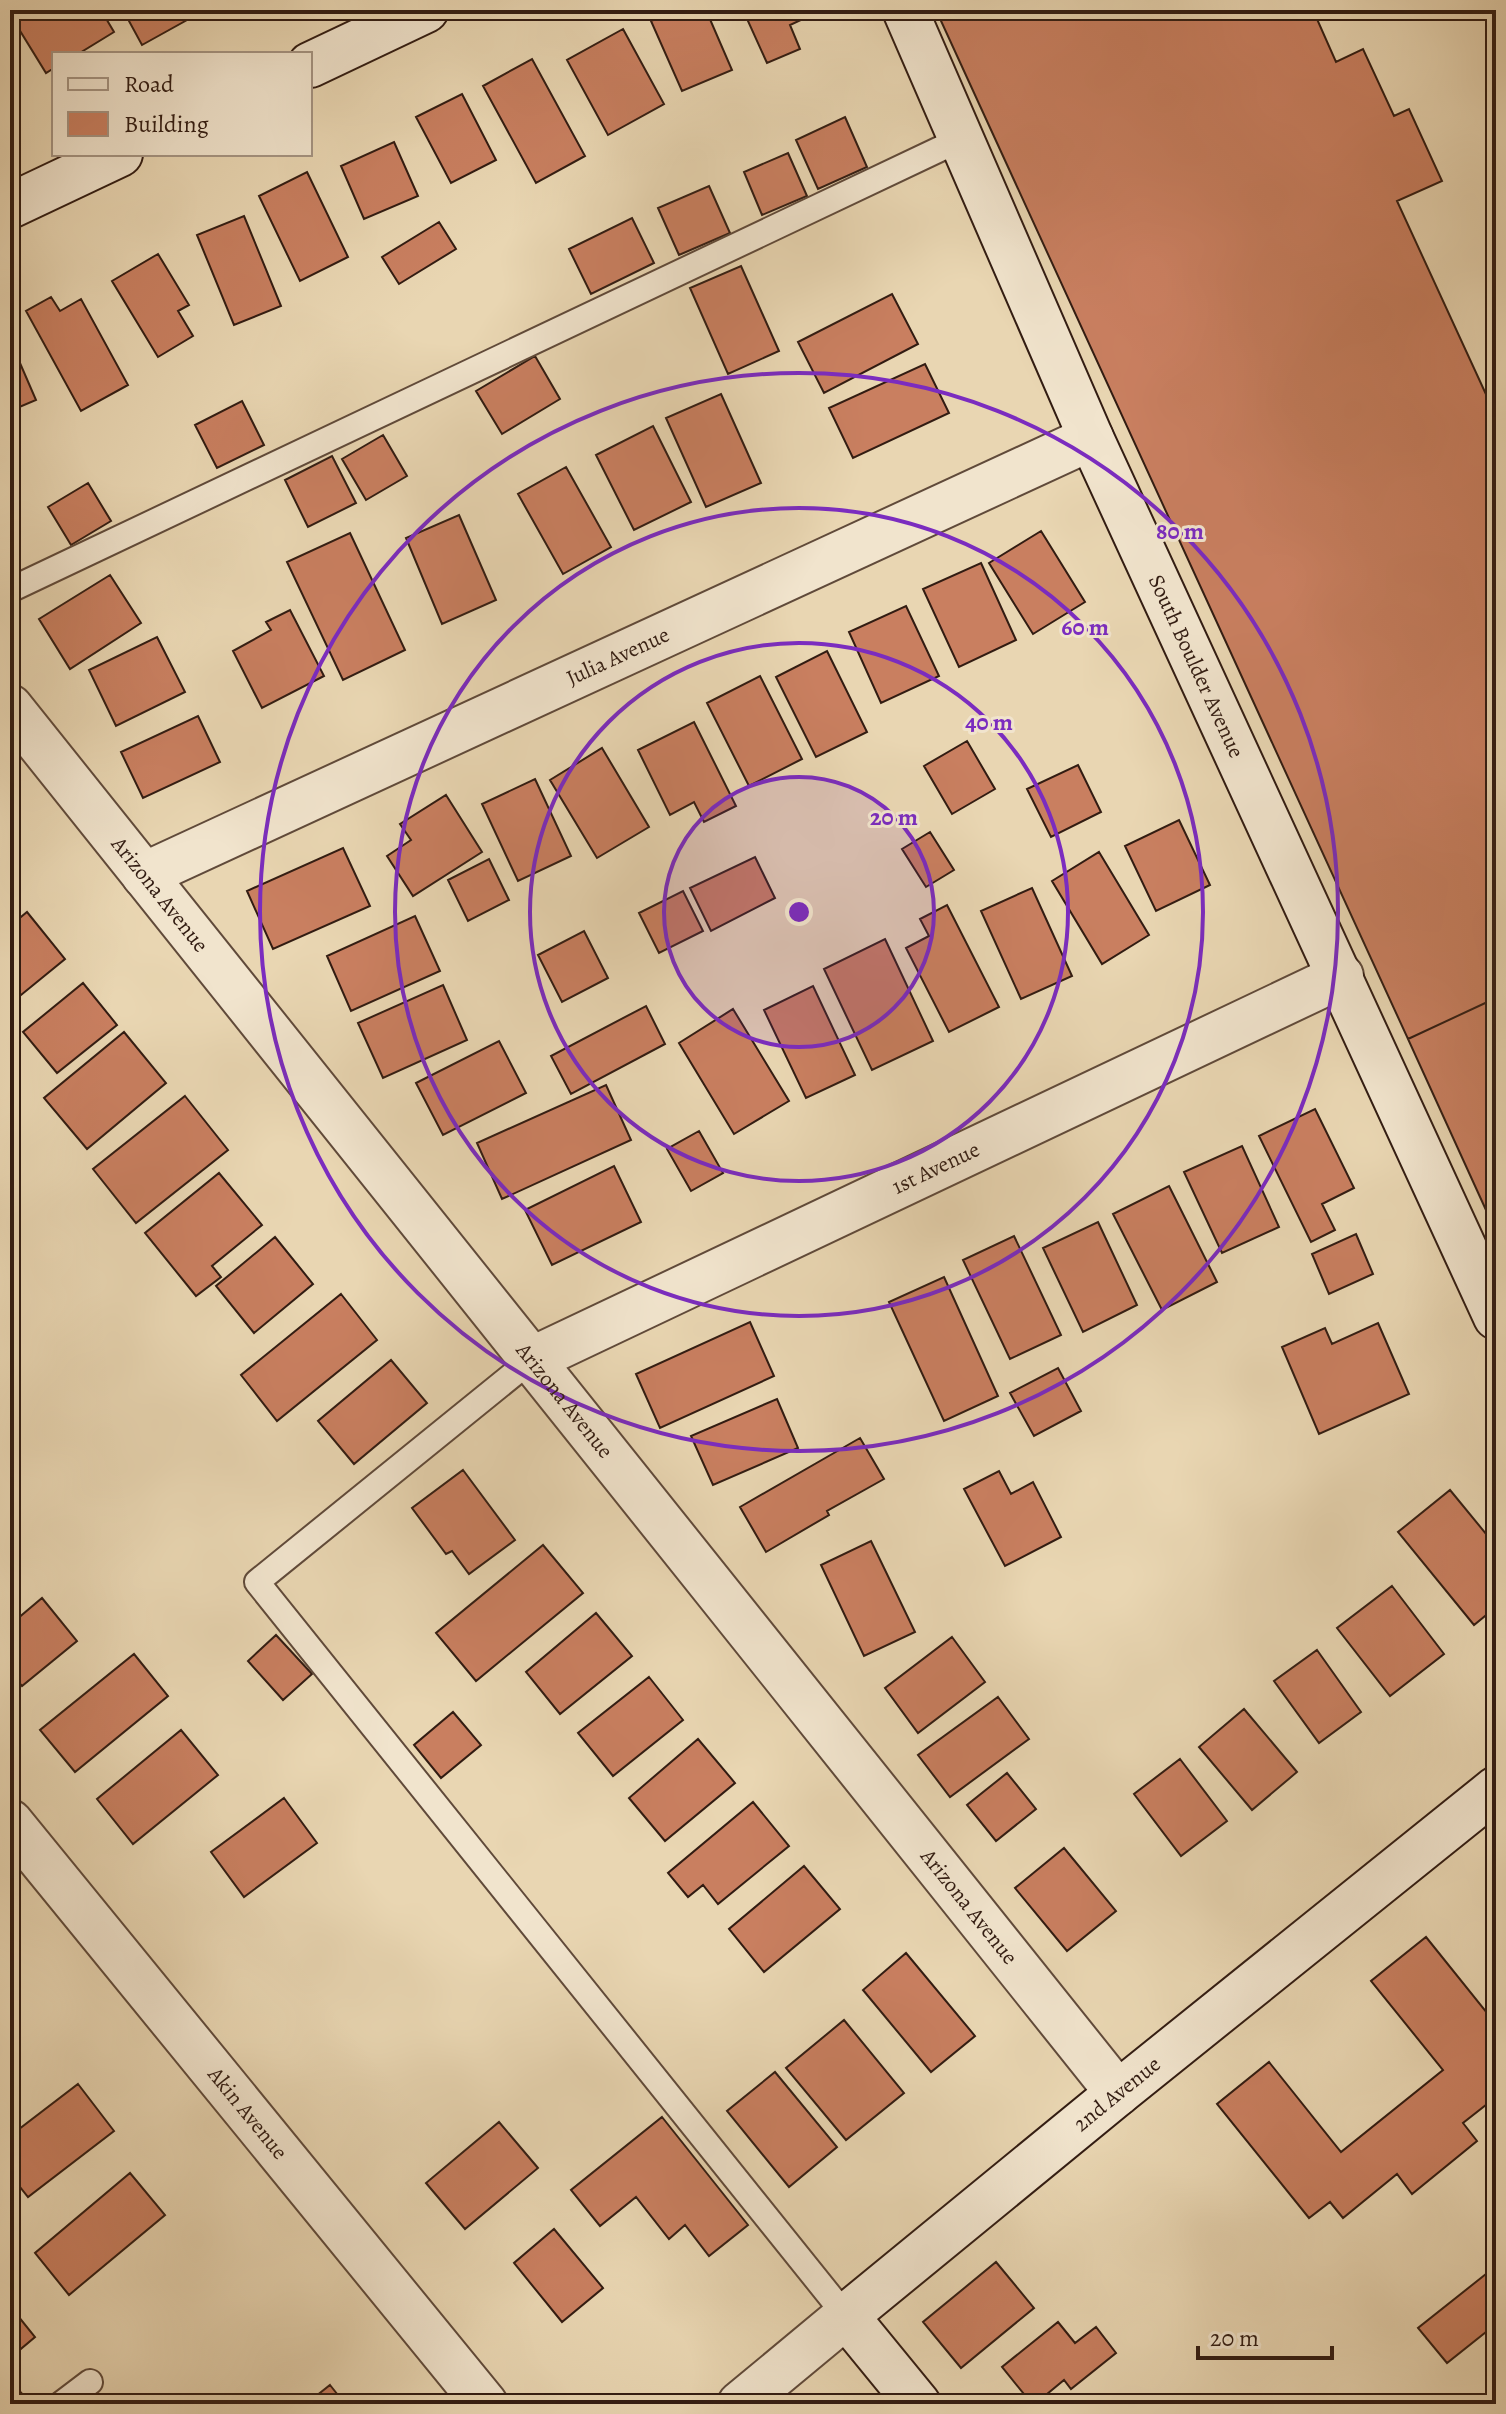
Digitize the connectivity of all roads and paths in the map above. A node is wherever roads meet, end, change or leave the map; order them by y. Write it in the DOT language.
graph roads {
  1 [pos="426,10"];
  2 [pos="905,10"];
  3 [pos="312,64"];
  4 [pos="961,139"];
  5 [pos="116,156"];
  6 [pos="10,206"];
  7 [pos="1091,438"];
  8 [pos="10,590"];
  9 [pos="10,707"];
  10 [pos="144,875"];
  11 [pos="1341,976"];
  12 [pos="1496,1317"];
  13 [pos="531,1360"];
  14 [pos="1496,1789"];
  15 [pos="10,1822"];
  16 [pos="1118,2093"];
  17 [pos="846,2316"];
  18 [pos="90,2382"];
  19 [pos="61,2404"];
  20 [pos="485,2404"];
  21 [pos="740,2404"];
  22 [pos="918,2404"];
  1 -- 3 [label="street"];
  2 -- 4 [label="street, South Boulder Avenue"];
  4 -- 7 [label="street, South Boulder Avenue"];
  4 -- 8 [label="lane"];
  5 -- 6 [label="street"];
  7 -- 10 [label="street, Julia Avenue"];
  7 -- 11 [label="street, South Boulder Avenue"];
  9 -- 10 [label="street, Arizona Avenue"];
  10 -- 13 [label="street, Arizona Avenue"];
  11 -- 12 [label="street, South Boulder Avenue"];
  11 -- 13 [label="street, 1st Avenue"];
  13 -- 16 [label="street, Arizona Avenue"];
  13 -- 17 [label="lane"];
  14 -- 16 [label="street, 2nd Avenue"];
  15 -- 20 [label="street, Akin Avenue"];
  16 -- 17 [label="street, 2nd Avenue"];
  17 -- 21 [label="street, 2nd Avenue"];
  17 -- 22 [label="street"];
  18 -- 19 [label="lane"];
}
